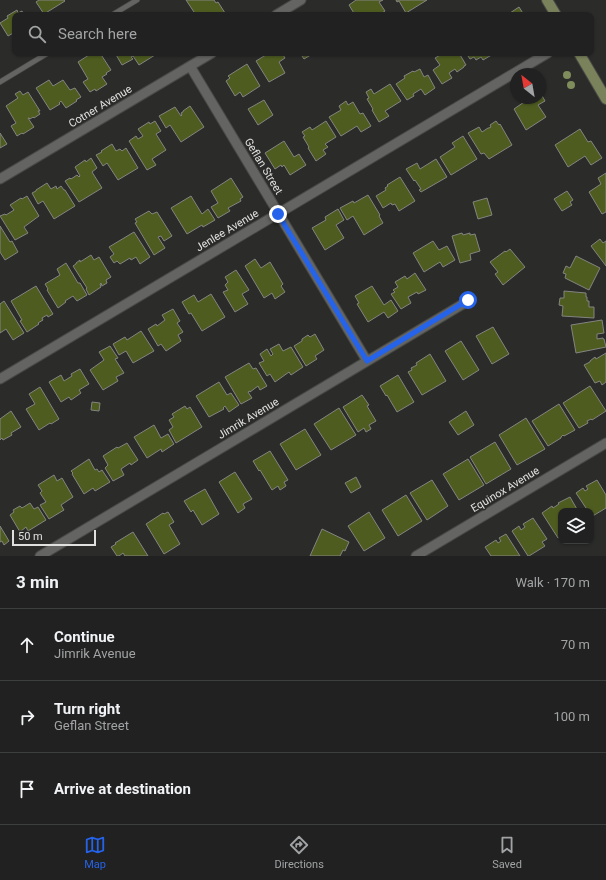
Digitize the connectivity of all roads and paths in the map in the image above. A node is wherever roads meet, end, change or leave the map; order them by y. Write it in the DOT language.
graph roads {
  1 [pos="137,0"];
  2 [pos="301,0"];
  3 [pos="547,0"];
  4 [pos="117,12"];
  5 [pos="281,12"];
  6 [pos="554,12"];
  7 [pos="43,56"];
  8 [pos="207,56"];
  9 [pos="543,56"];
  10 [pos="581,56"];
  11 [pos="190,66"];
  12 [pos="0,82"];
  13 [pos="606,99"];
  14 [pos="0,179"];
  15 [pos="278,214"];
  16 [pos="468,300"];
  17 [pos="367,361"];
  18 [pos="0,379"];
  19 [pos="606,443"];
  20 [pos="40,556"];
  21 [pos="416,556"];
  1 -- 4 [label="lane"];
  2 -- 5 [label="street"];
  3 -- 6 [label="street"];
  7 -- 12 [label="lane"];
  8 -- 11 [label="street, Cotner Avenue"];
  9 -- 15 [label="street, Jenlee Avenue"];
  10 -- 13 [label="street"];
  11 -- 14 [label="street, Cotner Avenue"];
  11 -- 15 [label="street, Geflan Street"];
  15 -- 17 [label="street, Geflan Street"];
  15 -- 18 [label="street, Jenlee Avenue"];
  16 -- 17 [label="street, Jimrik Avenue"];
  17 -- 20 [label="street, Jimrik Avenue"];
  19 -- 21 [label="street, Equinox Avenue"];
}
